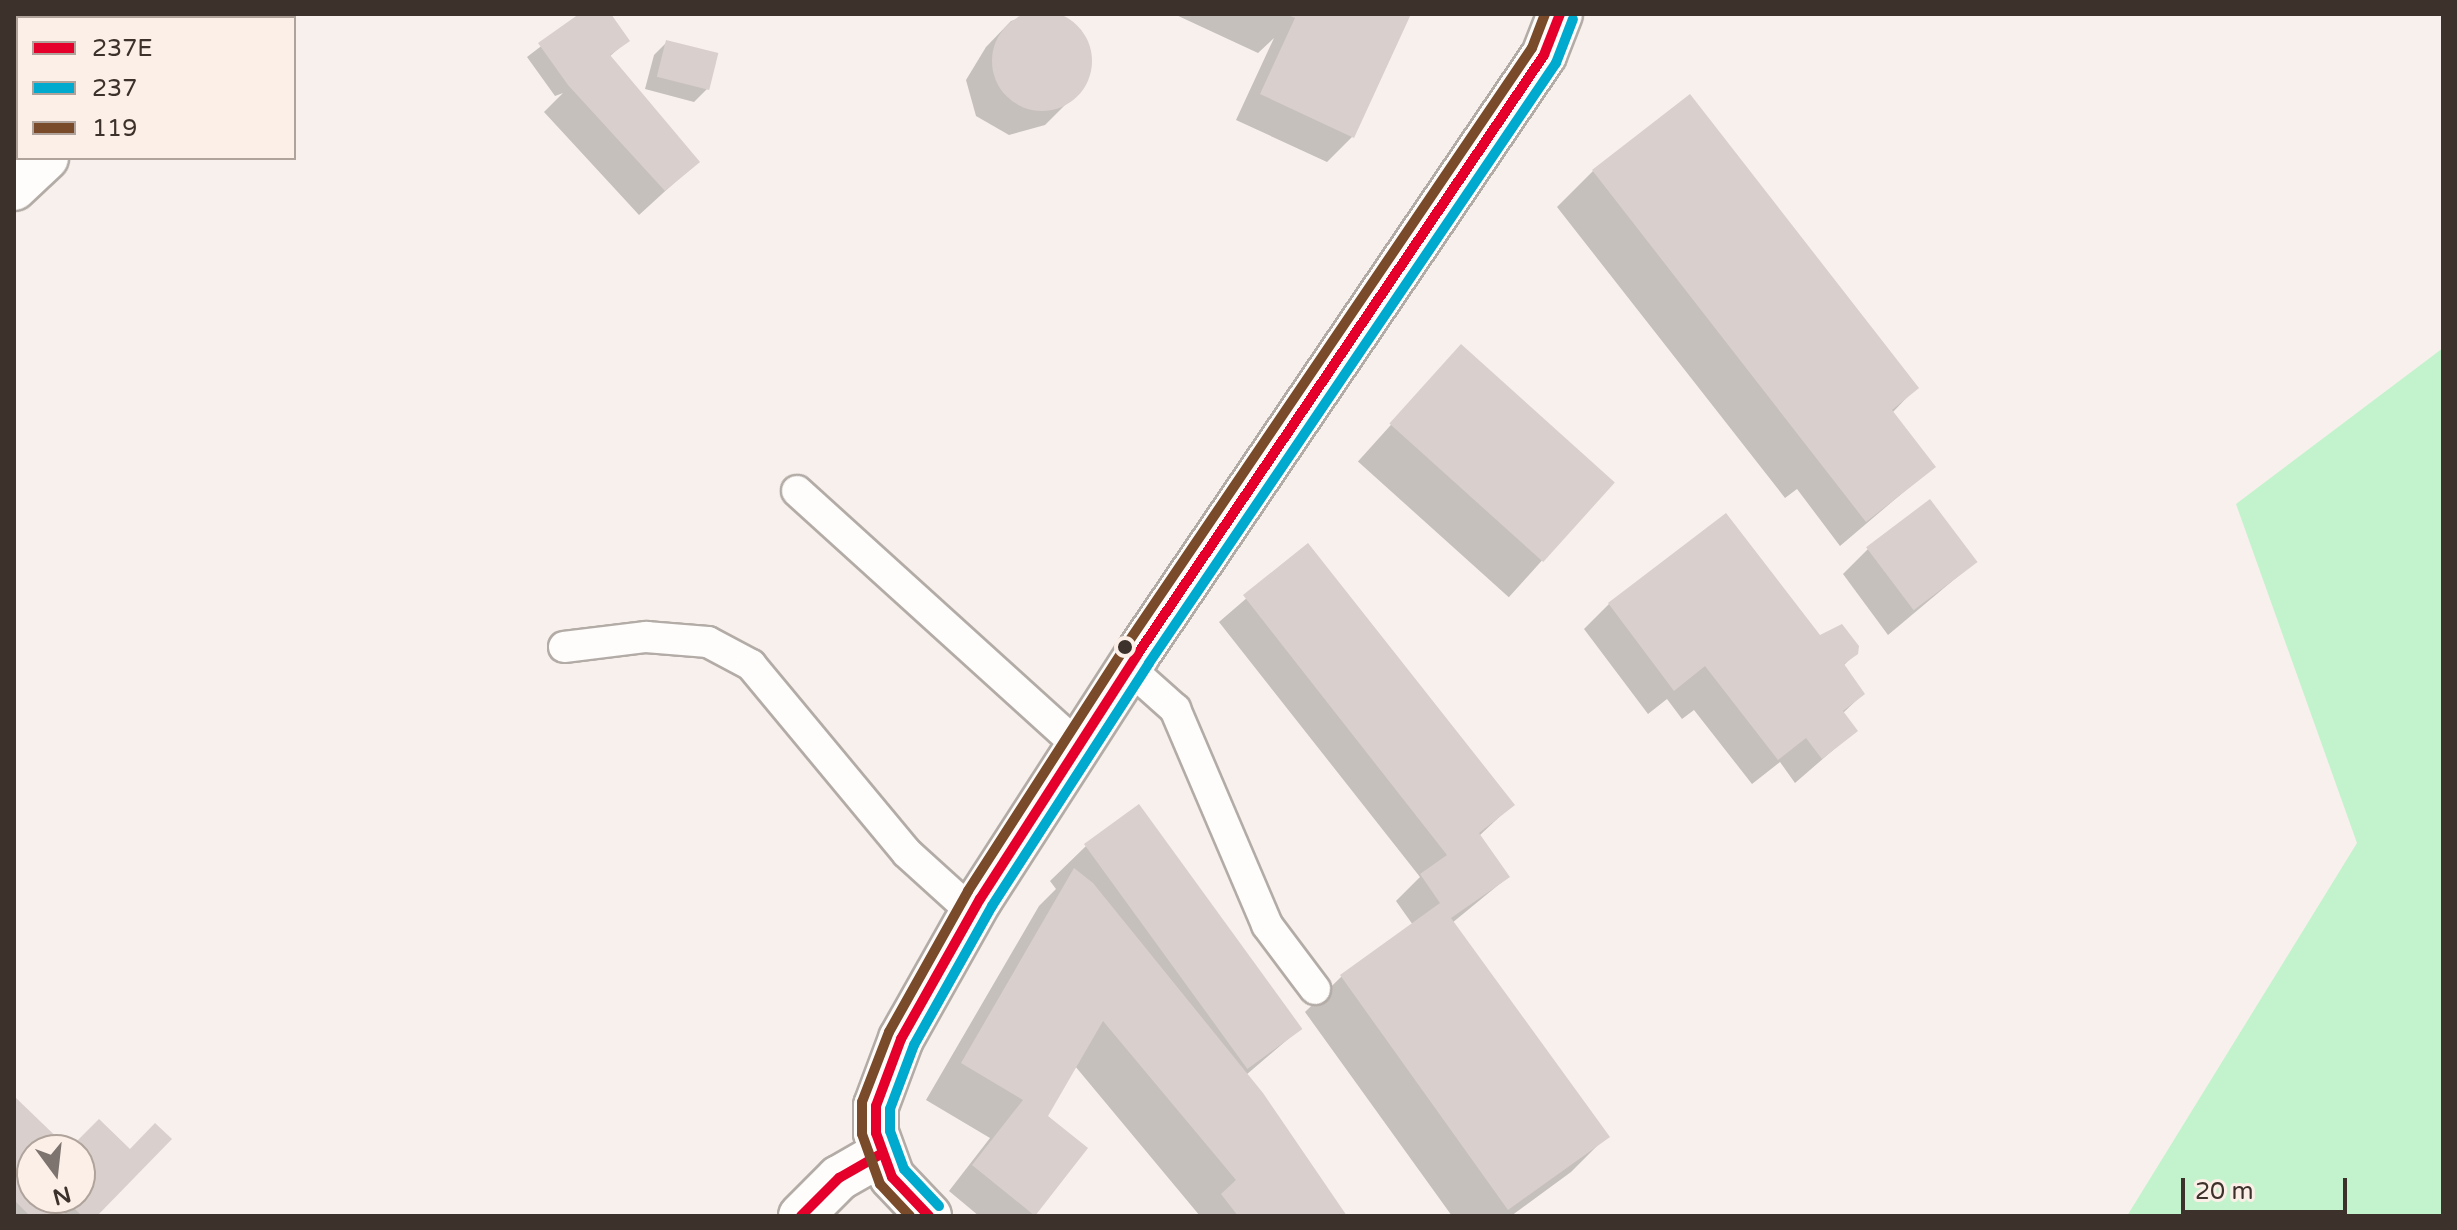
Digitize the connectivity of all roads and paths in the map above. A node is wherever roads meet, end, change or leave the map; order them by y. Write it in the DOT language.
graph roads {
  1 [pos="1560,14"];
  2 [pos="44,160"];
  3 [pos="14,188"];
  4 [pos="797,491"];
  5 [pos="564,647"];
  6 [pos="1129,668"];
  7 [pos="1080,748"];
  8 [pos="972,912"];
  9 [pos="1315,989"];
  10 [pos="881,1154"];
  11 [pos="801,1216"];
  12 [pos="929,1216"];
  1 -- 6 [label="main road"];
  2 -- 3 [label="main road"];
  4 -- 7 [label="lane"];
  5 -- 8 [label="lane"];
  6 -- 7 [label="main road"];
  6 -- 9 [label="lane"];
  7 -- 8 [label="main road"];
  8 -- 10 [label="main road"];
  10 -- 11 [label="main road"];
  10 -- 12 [label="main road"];
}
